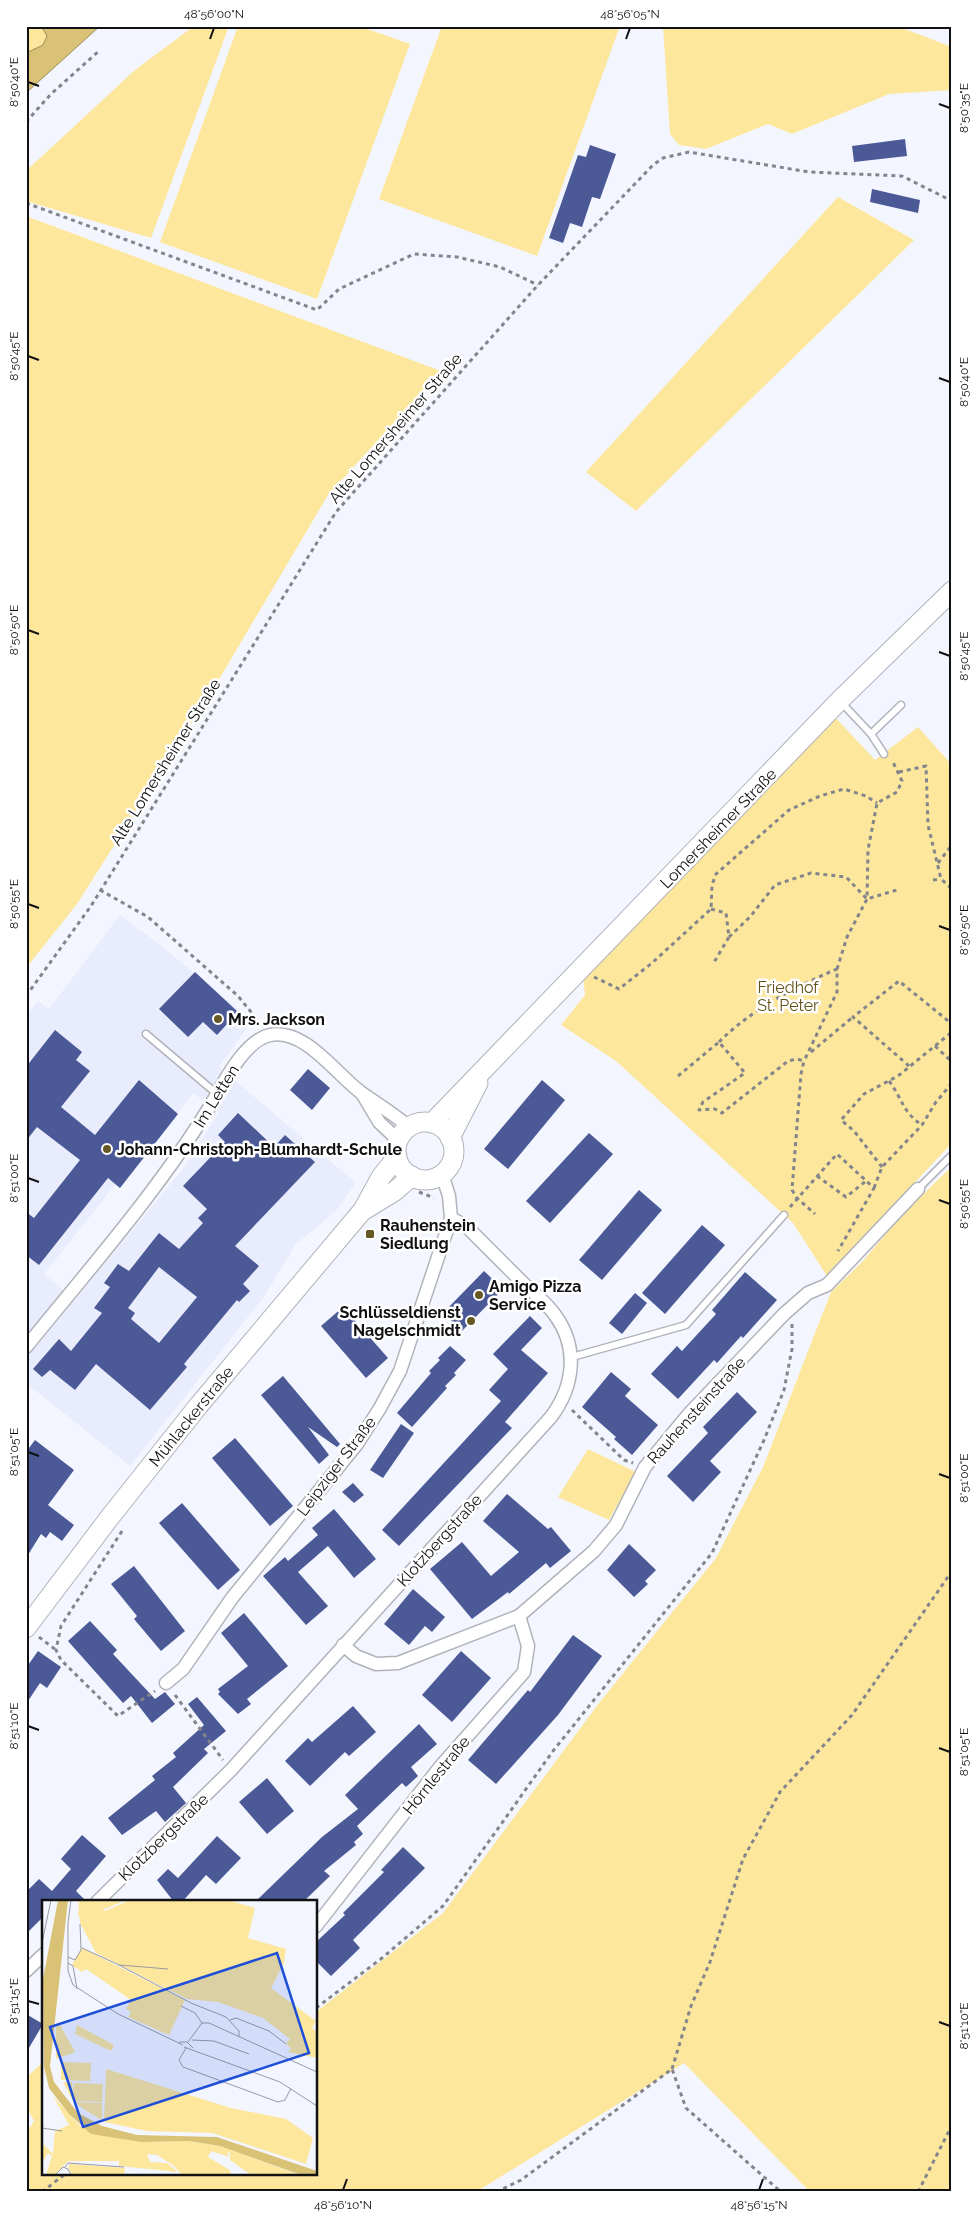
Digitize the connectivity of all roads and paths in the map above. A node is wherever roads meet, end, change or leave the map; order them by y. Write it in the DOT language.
graph roads {
  1 [pos="100,50"];
  2 [pos="26,122"];
  3 [pos="952,201"];
  4 [pos="26,203"];
  5 [pos="538,285"];
  6 [pos="952,591"];
  7 [pos="839,701"];
  8 [pos="901,705"];
  9 [pos="871,734"];
  10 [pos="884,754"];
  11 [pos="899,772"];
  12 [pos="877,802"];
  13 [pos="952,845"];
  14 [pos="938,864"];
  15 [pos="941,879"];
  16 [pos="934,880"];
  17 [pos="900,888"];
  18 [pos="952,889"];
  19 [pos="100,890"];
  20 [pos="867,898"];
  21 [pos="711,908"];
  22 [pos="729,937"];
  23 [pos="713,964"];
  24 [pos="837,969"];
  25 [pos="580,971"];
  26 [pos="26,996"];
  27 [pos="853,1018"];
  28 [pos="952,1024"];
  29 [pos="952,1032"];
  30 [pos="146,1034"];
  31 [pos="270,1035"];
  32 [pos="719,1042"];
  33 [pos="935,1046"];
  34 [pos="809,1054"];
  35 [pos="804,1061"];
  36 [pos="952,1062"];
  37 [pos="909,1066"];
  38 [pos="486,1068"];
  39 [pos="678,1076"];
  40 [pos="889,1081"];
  41 [pos="952,1083"];
  42 [pos="217,1094"];
  43 [pos="432,1123"];
  44 [pos="922,1125"];
  45 [pos="450,1138"];
  46 [pos="401,1141"];
  47 [pos="952,1154"];
  48 [pos="882,1167"];
  49 [pos="442,1174"];
  50 [pos="412,1176"];
  51 [pos="817,1176"];
  52 [pos="866,1181"];
  53 [pos="874,1188"];
  54 [pos="918,1189"];
  55 [pos="797,1198"];
  56 [pos="363,1210"];
  57 [pos="815,1214"];
  58 [pos="784,1215"];
  59 [pos="451,1218"];
  60 [pos="834,1257"];
  61 [pos="784,1314"];
  62 [pos="26,1347"];
  63 [pos="572,1357"];
  64 [pos="563,1401"];
  65 [pos="646,1467"];
  66 [pos="110,1517"];
  67 [pos="952,1571"];
  68 [pos="519,1616"];
  69 [pos="33,1633"];
  70 [pos="343,1645"];
  71 [pos="56,1650"];
  72 [pos="166,1682"];
  73 [pos="231,1770"];
  74 [pos="99,1900"];
  75 [pos="318,1923"];
  76 [pos="42,1956"];
  77 [pos="26,1971"];
  78 [pos="318,2006"];
  79 [pos="672,2069"];
  80 [pos="952,2124"];
  81 [pos="62,2176"];
  82 [pos="42,2192"];
  83 [pos="496,2192"];
  84 [pos="781,2192"];
  85 [pos="918,2192"];
  1 -- 2 [label="path"];
  3 -- 5 [label="path, Alte Lomersheimer Straße"];
  4 -- 5 [label="path"];
  5 -- 19 [label="path, Alte Lomersheimer Straße"];
  6 -- 7 [label="street, Lomersheimer Straße"];
  7 -- 9 [label="lane"];
  7 -- 25 [label="street, Lomersheimer Straße"];
  8 -- 9 [label="lane"];
  9 -- 10 [label="lane"];
  10 -- 11 [label="path"];
  11 -- 12 [label="path"];
  11 -- 14 [label="path"];
  12 -- 20 [label="path"];
  12 -- 21 [label="path"];
  13 -- 14 [label="path"];
  14 -- 15 [label="path"];
  15 -- 16 [label="path"];
  15 -- 18 [label="path"];
  17 -- 20 [label="path"];
  19 -- 26 [label="path, Alte Lomersheimer Straße"];
  19 -- 31 [label="path"];
  20 -- 22 [label="path"];
  20 -- 24 [label="path"];
  21 -- 22 [label="path"];
  21 -- 25 [label="path"];
  22 -- 23 [label="path"];
  24 -- 32 [label="path"];
  24 -- 34 [label="path"];
  25 -- 38 [label="street, Lomersheimer Straße"];
  27 -- 28 [label="path"];
  27 -- 34 [label="path"];
  27 -- 37 [label="path"];
  29 -- 33 [label="path"];
  30 -- 42 [label="lane"];
  31 -- 42 [label="street, Im Letten"];
  31 -- 46 [label="street"];
  32 -- 35 [label="path"];
  32 -- 39 [label="path"];
  33 -- 36 [label="path"];
  33 -- 37 [label="path"];
  34 -- 35 [label="path"];
  35 -- 55 [label="path"];
  37 -- 40 [label="path"];
  38 -- 43 [label="street, Lomersheimer Straße"];
  38 -- 45 [label="street, Lomersheimer Straße"];
  40 -- 44 [label="path"];
  40 -- 48 [label="path"];
  41 -- 44 [label="path"];
  42 -- 62 [label="street, Im Letten"];
  43 -- 45 [label="street"];
  43 -- 46 [label="street"];
  44 -- 48 [label="path"];
  45 -- 49 [label="street"];
  46 -- 50 [label="street"];
  46 -- 56 [label="street, Mühlackerstraße"];
  47 -- 54 [label="lane"];
  48 -- 53 [label="path"];
  49 -- 50 [label="street"];
  49 -- 59 [label="street"];
  50 -- 56 [label="street, Mühlackerstraße"];
  51 -- 52 [label="path"];
  51 -- 52 [label="path"];
  51 -- 55 [label="path"];
  52 -- 53 [label="path"];
  53 -- 60 [label="path"];
  54 -- 61 [label="street, Rauhensteinstraße"];
  55 -- 57 [label="path"];
  55 -- 58 [label="path"];
  56 -- 66 [label="street, Mühlackerstraße"];
  58 -- 63 [label="lane"];
  59 -- 63 [label="street, Klotzbergstraße"];
  59 -- 72 [label="street, Leipziger Straße"];
  61 -- 65 [label="street, Rauhensteinstraße"];
  61 -- 78 [label="path"];
  63 -- 64 [label="street, Klotzbergstraße"];
  64 -- 65 [label="path"];
  64 -- 70 [label="street, Klotzbergstraße"];
  65 -- 68 [label="street, Rauhensteinstraße"];
  66 -- 69 [label="street, Mühlackerstraße"];
  66 -- 71 [label="path"];
  67 -- 79 [label="path"];
  68 -- 70 [label="street, Rauhensteinstraße"];
  68 -- 75 [label="street, Hörnlestraße"];
  69 -- 71 [label="path"];
  70 -- 73 [label="street, Klotzbergstraße"];
  71 -- 72 [label="path"];
  72 -- 73 [label="path"];
  73 -- 74 [label="street, Klotzbergstraße"];
  76 -- 77 [label="street"];
  79 -- 83 [label="path"];
  79 -- 84 [label="path"];
  80 -- 85 [label="path"];
  81 -- 82 [label="path"];
}
